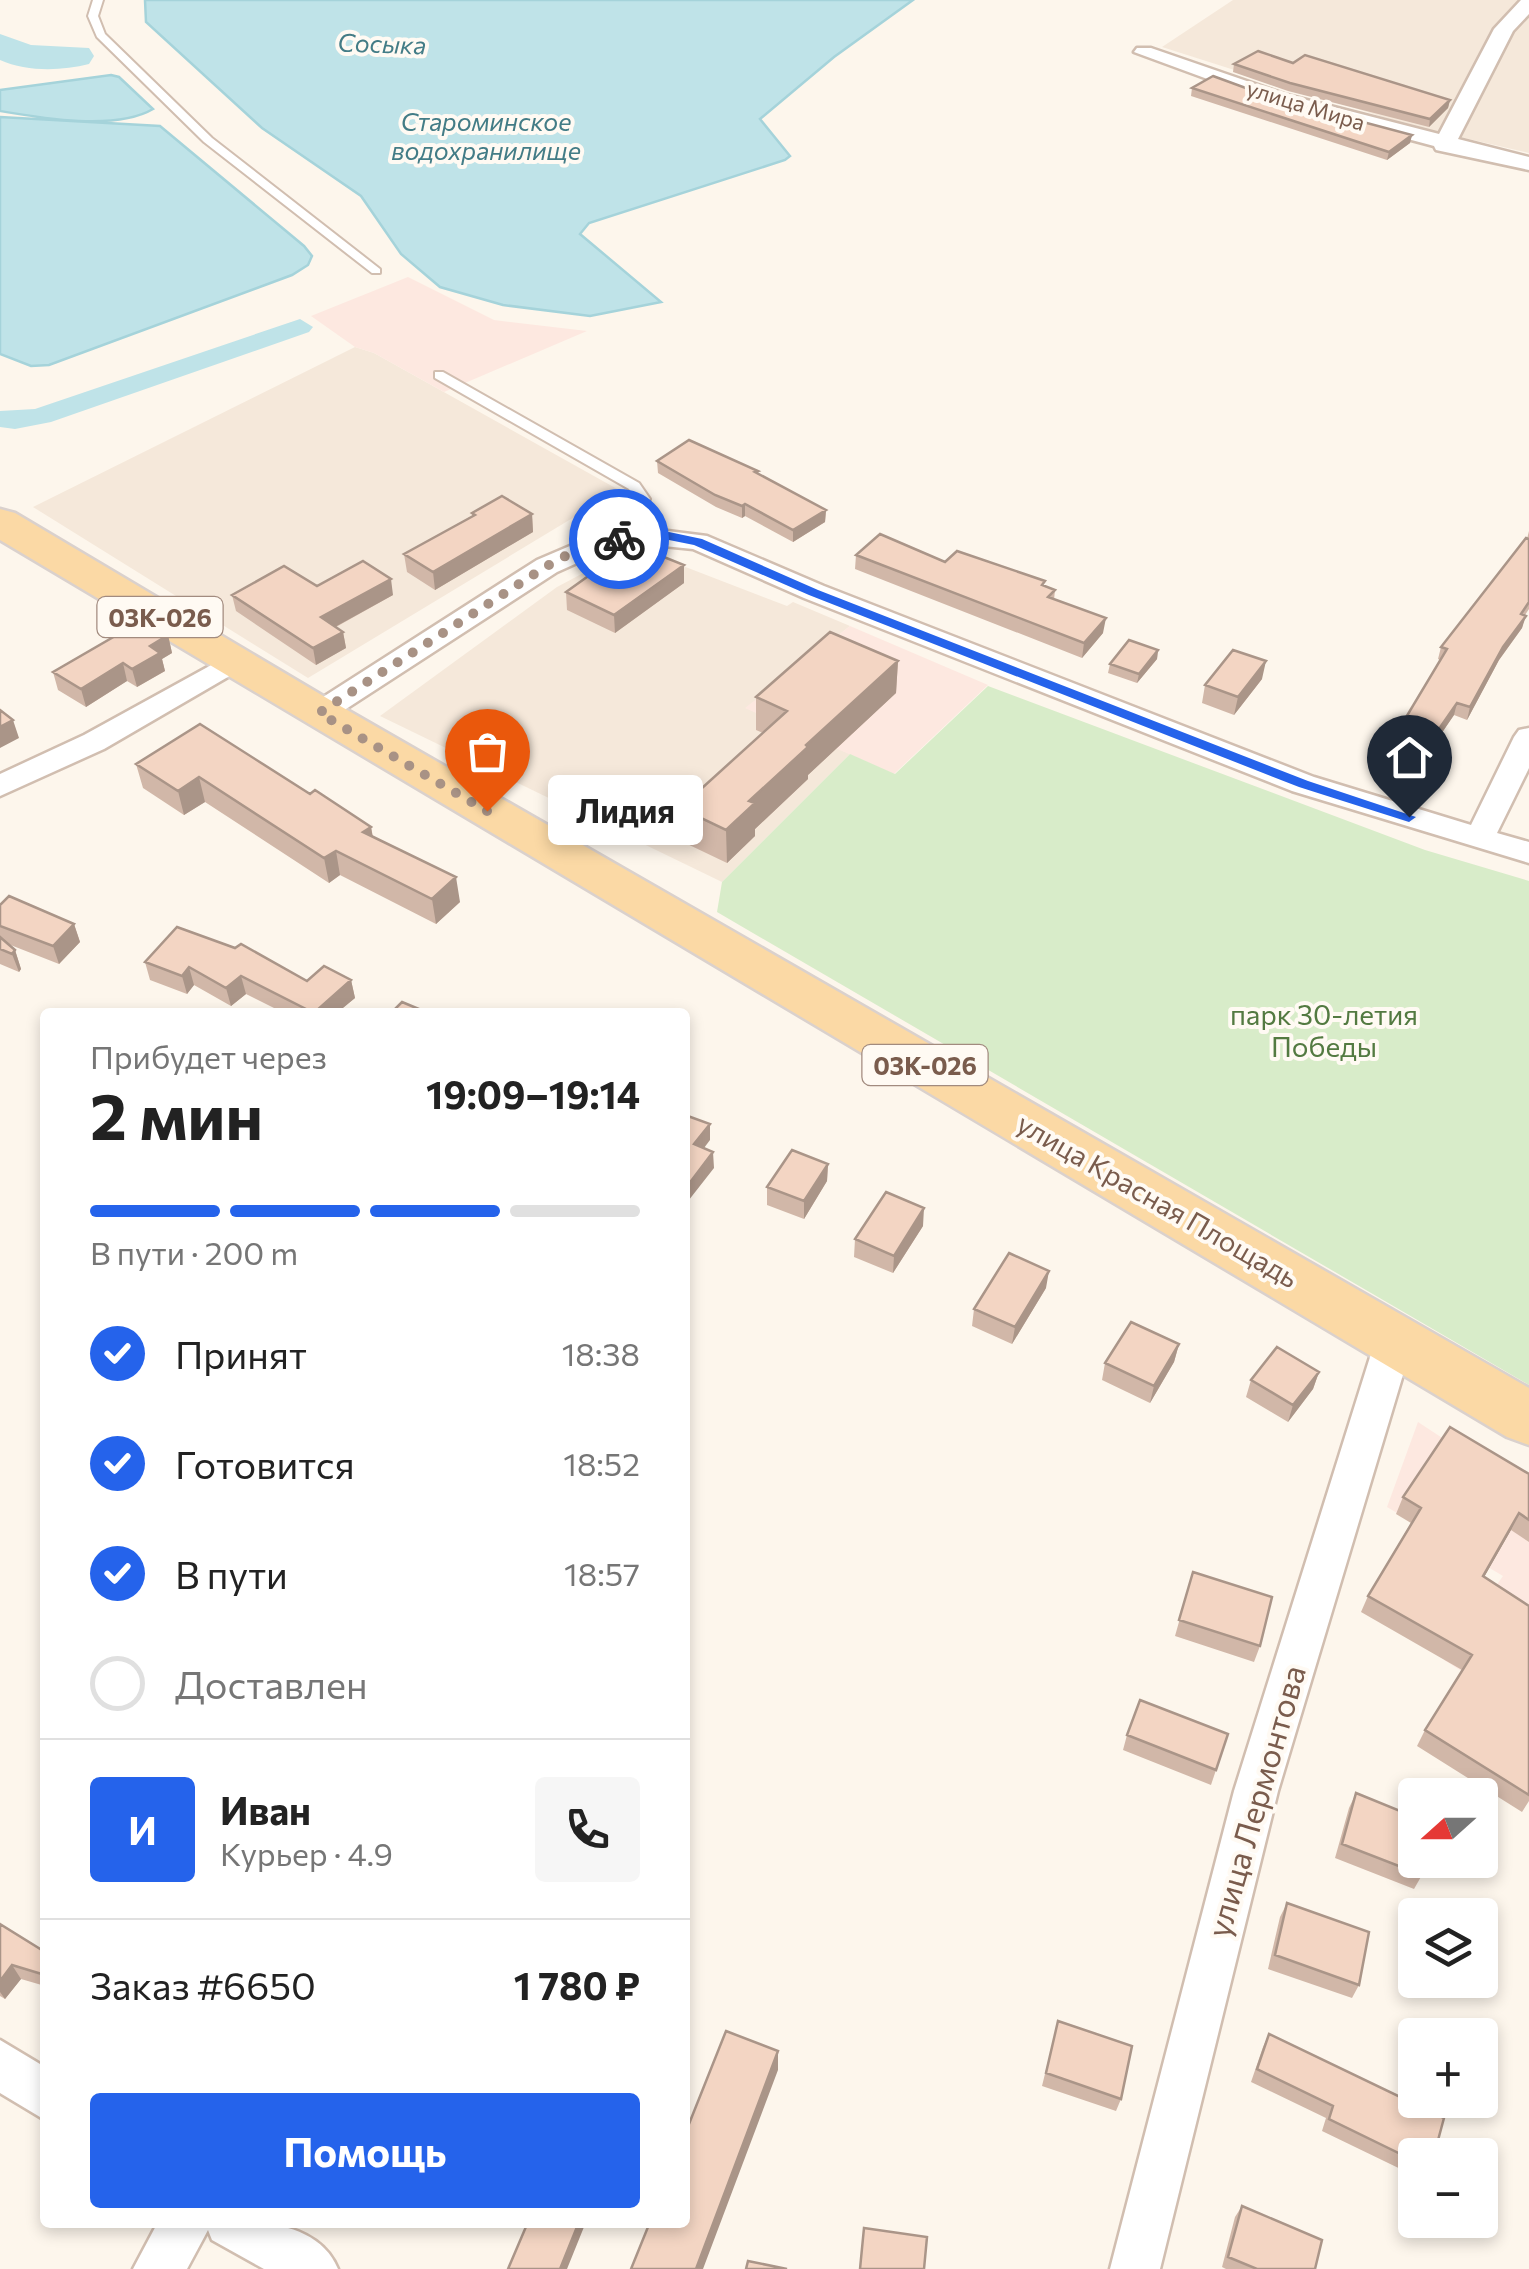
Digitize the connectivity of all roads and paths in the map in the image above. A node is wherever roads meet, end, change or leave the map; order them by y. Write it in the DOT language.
graph roads {
  1 [pos="98,0"];
  2 [pos="1529,4"];
  3 [pos="1144,52"];
  4 [pos="1444,144"];
  5 [pos="1529,164"];
  6 [pos="376,271"];
  7 [pos="439,375"];
  8 [pos="0,522"];
  9 [pos="631,537"];
  10 [pos="235,661"];
  11 [pos="319,713"];
  12 [pos="1529,737"];
  13 [pos="0,786"];
  14 [pos="1479,839"];
  15 [pos="1529,853"];
  16 [pos="1395,1338"];
  17 [pos="1529,1419"];
  18 [pos="0,2064"];
  19 [pos="40,2092"];
  20 [pos="182,2228"];
  21 [pos="241,2228"];
  22 [pos="158,2269"];
  23 [pos="313,2269"];
  24 [pos="1135,2269"];
  1 -- 6 [label="lane"];
  2 -- 4 [label="street"];
  3 -- 4 [label="street, улица Мира"];
  4 -- 5 [label="street, улица Мира"];
  7 -- 9 [label="lane"];
  8 -- 10 [label="main road, улица Красная Площадь / 03К-026"];
  9 -- 11 [label="street"];
  9 -- 14 [label="street"];
  10 -- 11 [label="main road, улица Красная Площадь / 03К-026"];
  10 -- 13 [label="street"];
  11 -- 16 [label="main road, улица Красная Площадь / 03К-026"];
  12 -- 14 [label="street"];
  14 -- 15 [label="street"];
  16 -- 17 [label="main road, улица Красная Площадь / 03К-026"];
  16 -- 24 [label="street, улица Лермонтова"];
  18 -- 19 [label="street"];
  20 -- 22 [label="street"];
  21 -- 23 [label="street"];
}
